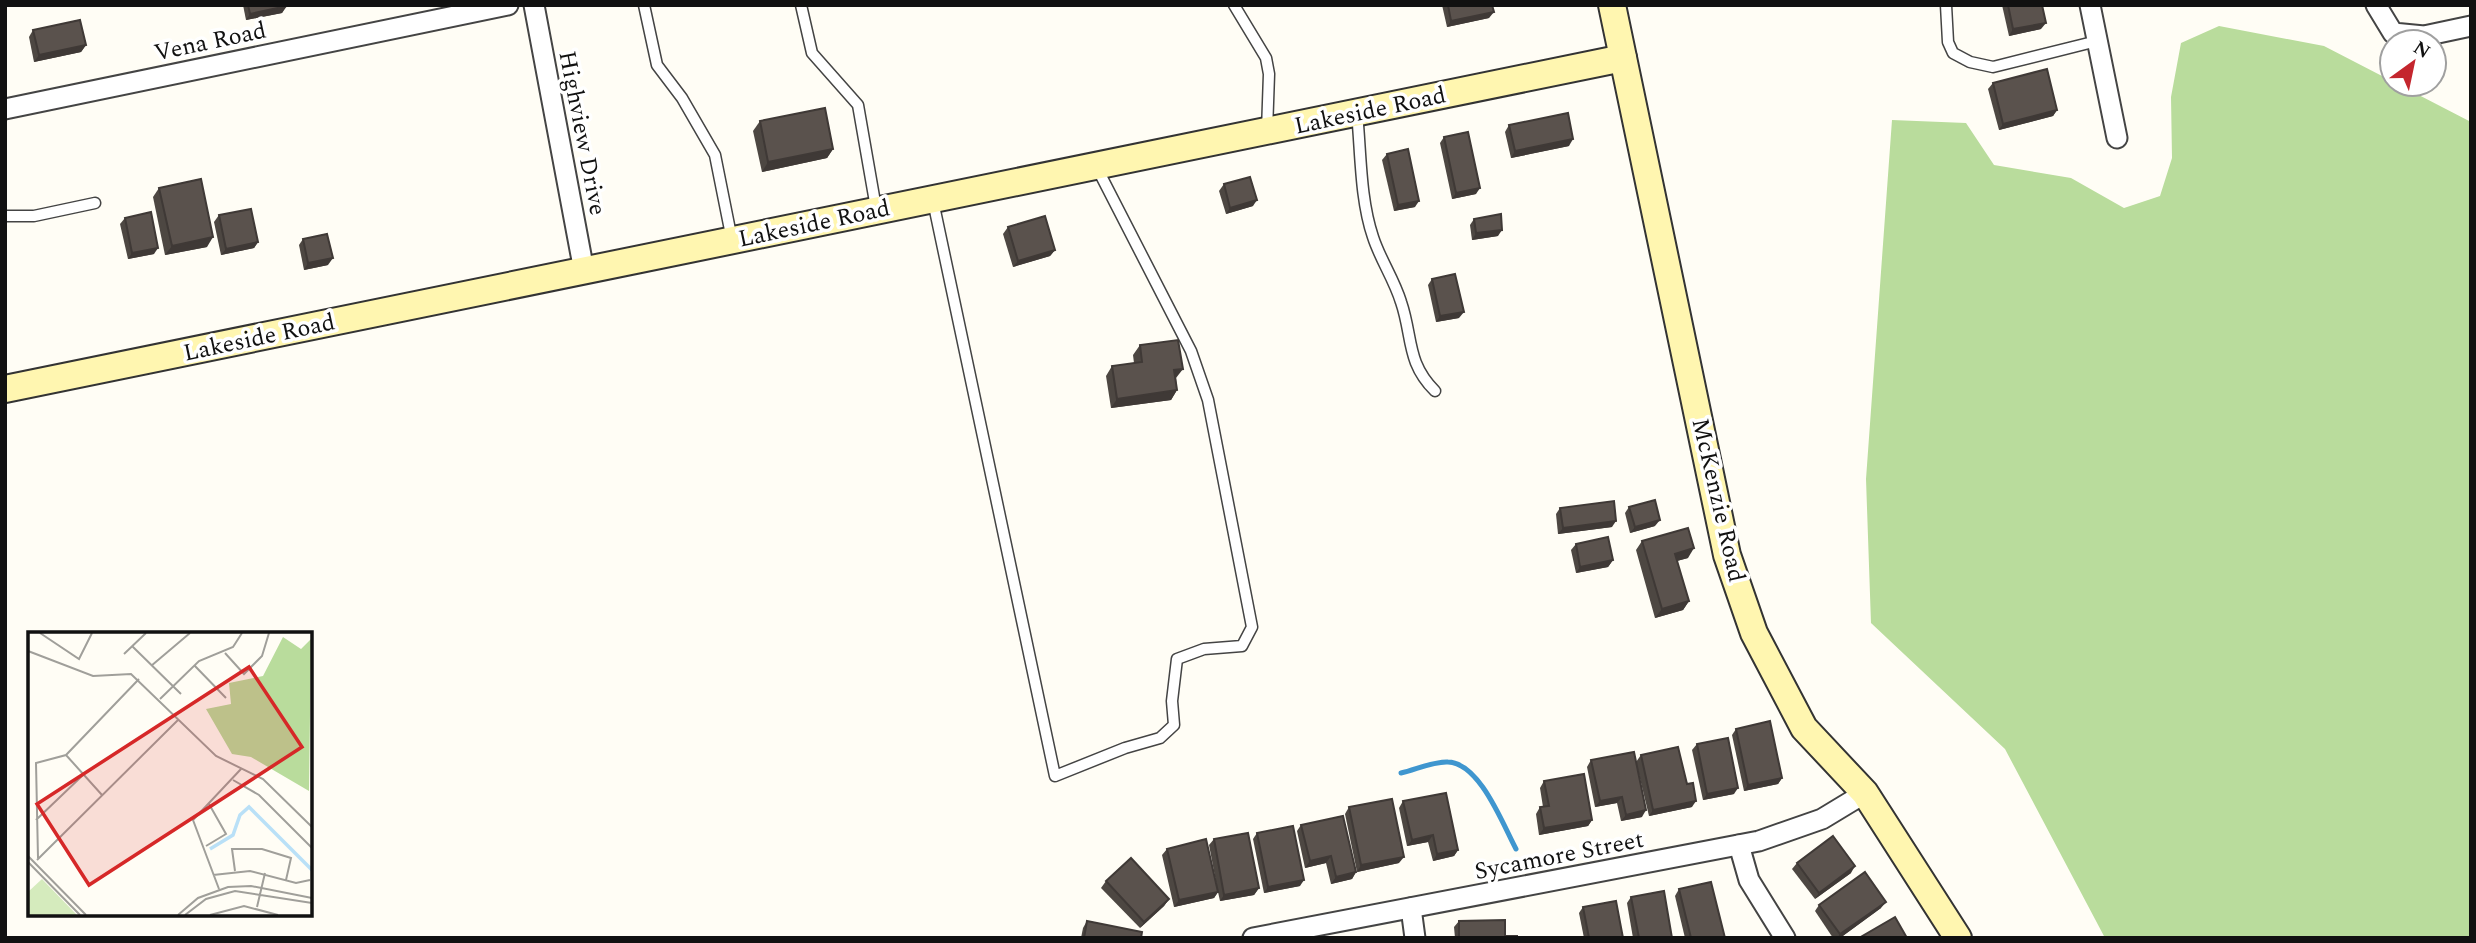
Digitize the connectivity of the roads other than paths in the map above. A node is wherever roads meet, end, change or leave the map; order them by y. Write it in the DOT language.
graph roads {
  1 [pos="508,5"];
  2 [pos="534,5"];
  3 [pos="644,5"];
  4 [pos="800,5"];
  5 [pos="1234,5"];
  6 [pos="1612,5"];
  7 [pos="1946,5"];
  8 [pos="2090,5"];
  9 [pos="2376,5"];
  10 [pos="2471,26"];
  11 [pos="2097,41"];
  12 [pos="1623,58"];
  13 [pos="5,109"];
  14 [pos="1357,113"];
  15 [pos="1267,131"];
  16 [pos="2117,138"];
  17 [pos="1096,166"];
  18 [pos="932,199"];
  19 [pos="95,203"];
  20 [pos="876,211"];
  21 [pos="5,216"];
  22 [pos="732,240"];
  23 [pos="584,271"];
  24 [pos="5,389"];
  25 [pos="1435,391"];
  26 [pos="1865,793"];
  27 [pos="1738,845"];
  28 [pos="1411,908"];
  29 [pos="1253,938"];
  30 [pos="1415,938"];
  31 [pos="1785,938"];
  32 [pos="1958,938"];
  1 -- 13 [label="street, Vena Road"];
  2 -- 23 [label="street, Highview Drive"];
  3 -- 22 [label="lane"];
  4 -- 20 [label="lane"];
  5 -- 15 [label="lane"];
  6 -- 12 [label="street, McKenzie Road"];
  7 -- 11 [label="lane"];
  8 -- 11 [label="street"];
  9 -- 10 [label="street"];
  11 -- 16 [label="street"];
  12 -- 14 [label="street, Lakeside Road"];
  12 -- 26 [label="street, McKenzie Road"];
  14 -- 15 [label="street, Lakeside Road"];
  14 -- 25 [label="lane"];
  15 -- 17 [label="street, Lakeside Road"];
  17 -- 18 [label="street, Lakeside Road"];
  17 -- 18 [label="lane"];
  18 -- 20 [label="street, Lakeside Road"];
  19 -- 21 [label="lane"];
  20 -- 22 [label="street, Lakeside Road"];
  22 -- 23 [label="street, Lakeside Road"];
  23 -- 24 [label="street, Lakeside Road"];
  26 -- 27 [label="street, Sycamore Street"];
  26 -- 32 [label="street, McKenzie Road"];
  27 -- 28 [label="street, Sycamore Street"];
  27 -- 31 [label="street"];
  28 -- 29 [label="street, Sycamore Street"];
  28 -- 30 [label="street"];
}
